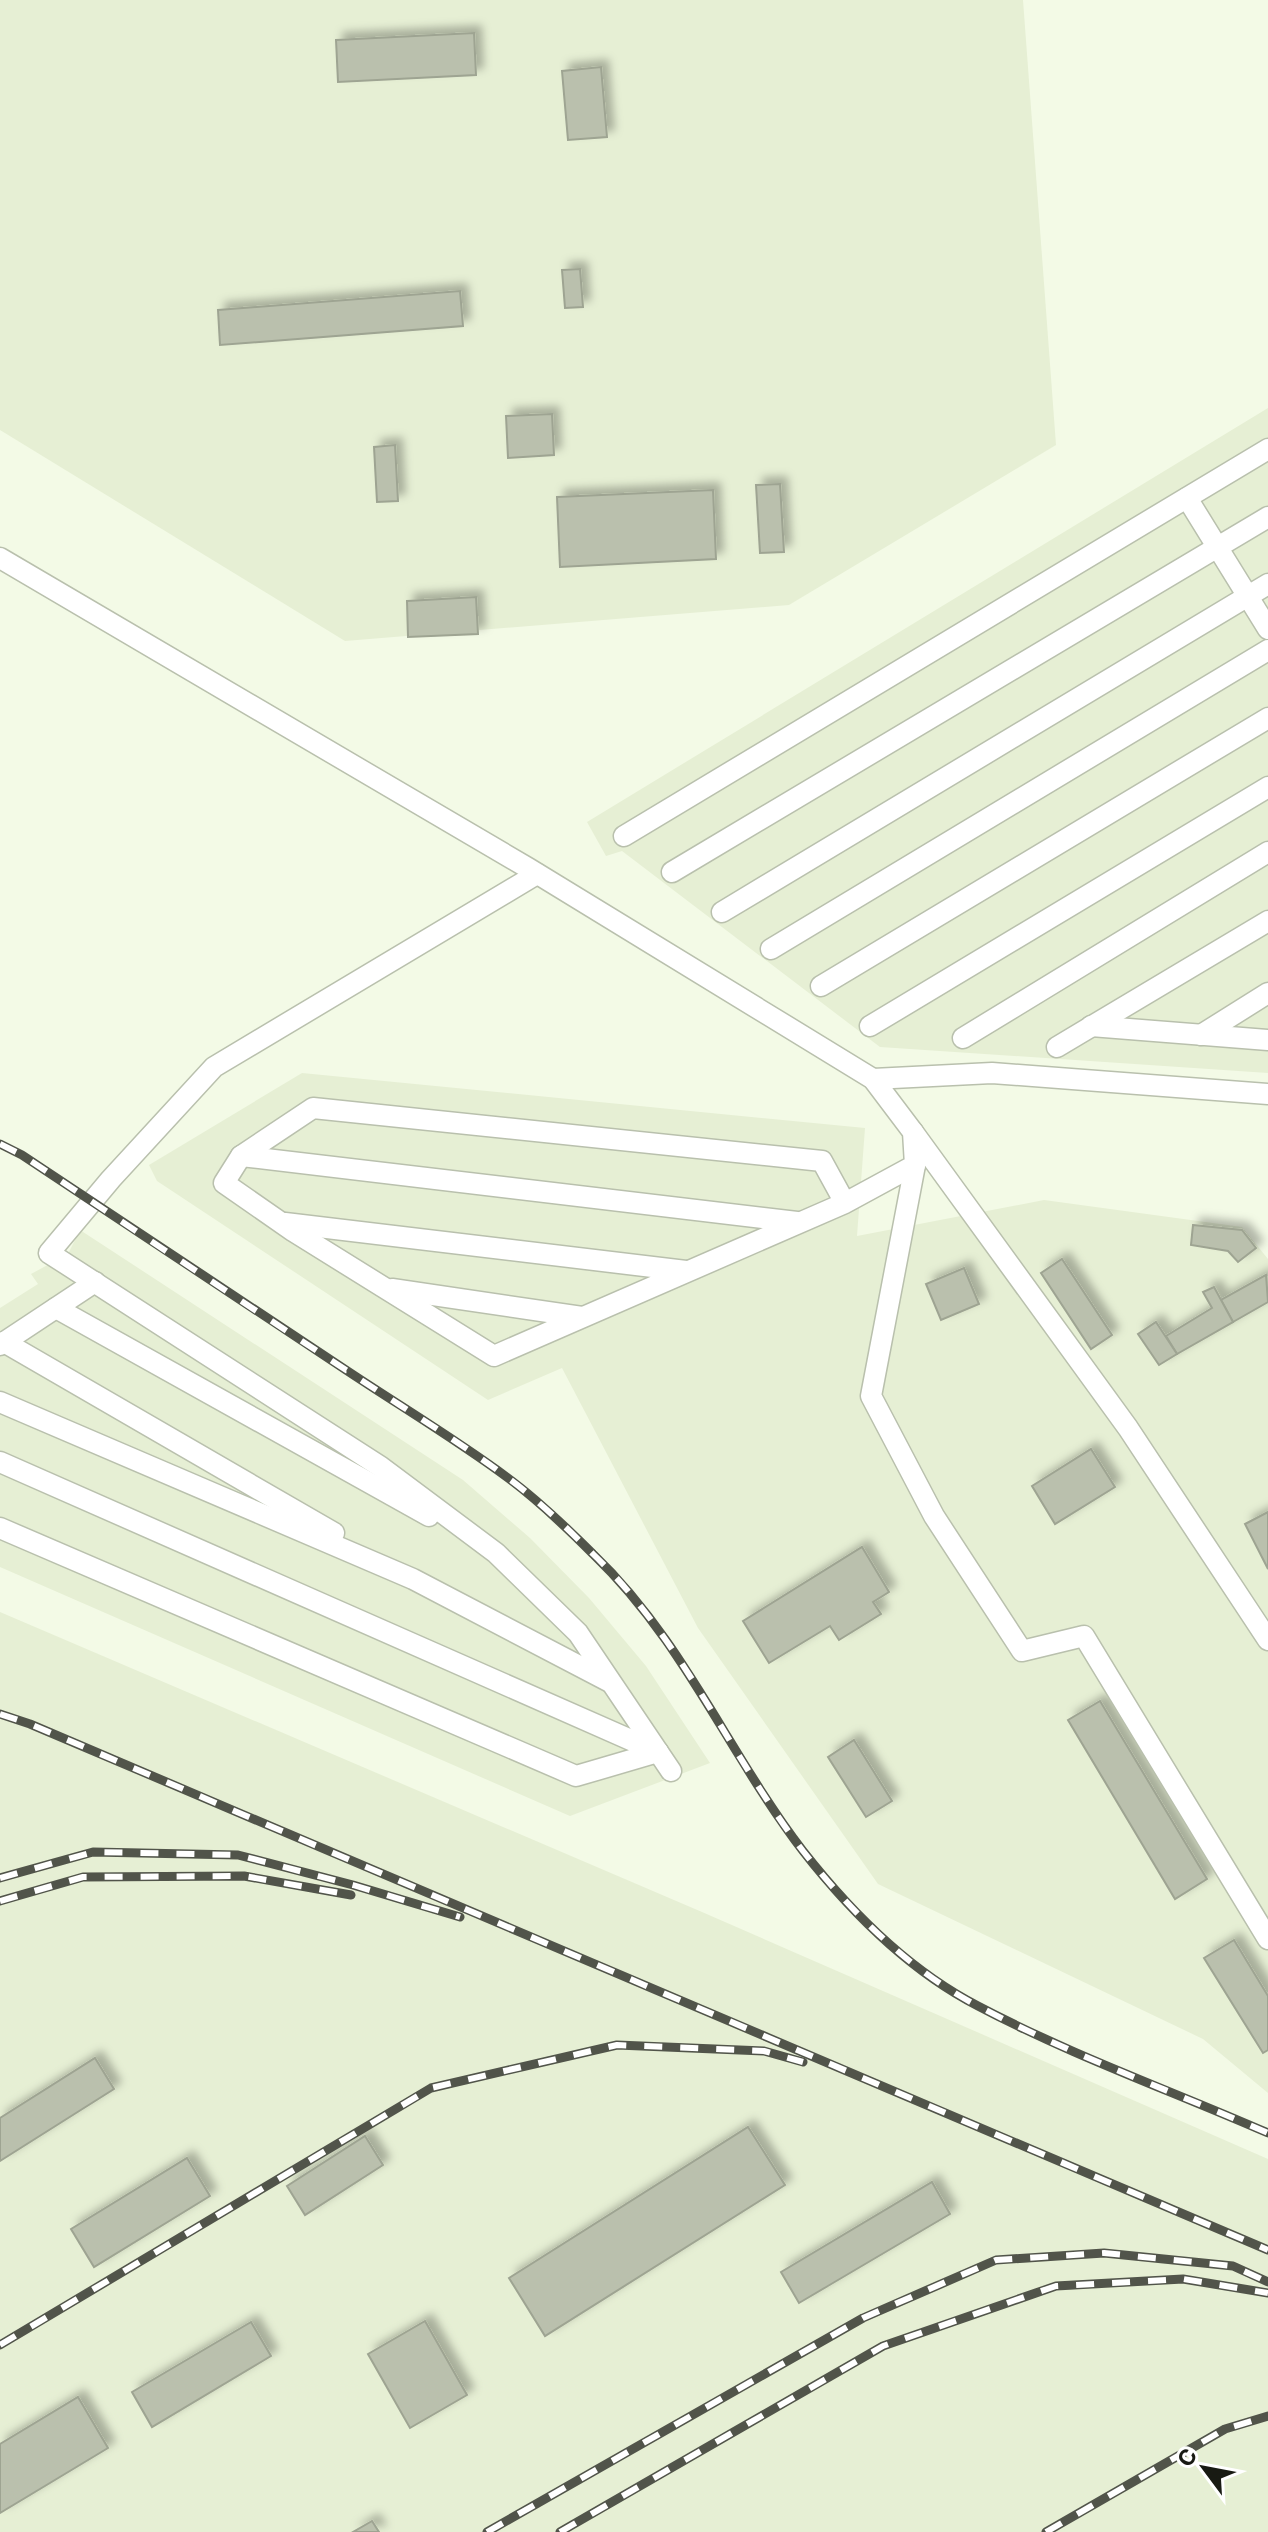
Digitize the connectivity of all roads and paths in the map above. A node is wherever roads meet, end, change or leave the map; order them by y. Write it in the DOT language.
graph roads {
  1 [pos="1268,449"];
  2 [pos="1187,498"];
  3 [pos="1268,517"];
  4 [pos="1217,547"];
  5 [pos="0,558"];
  6 [pos="1268,584"];
  7 [pos="1247,596"];
  8 [pos="1268,629"];
  9 [pos="1268,650"];
  10 [pos="1268,718"];
  11 [pos="1268,787"];
  12 [pos="624,836"];
  13 [pos="1268,852"];
  14 [pos="672,872"];
  15 [pos="537,874"];
  16 [pos="722,912"];
  17 [pos="1268,921"];
  18 [pos="771,949"];
  19 [pos="821,986"];
  20 [pos="1268,993"];
  21 [pos="870,1026"];
  22 [pos="1091,1026"];
  23 [pos="1201,1035"];
  24 [pos="963,1038"];
  25 [pos="1268,1040"];
  26 [pos="1057,1047"];
  27 [pos="873,1079"];
  28 [pos="1268,1094"];
  29 [pos="913,1132"];
  30 [pos="241,1156"];
  31 [pos="915,1165"];
  32 [pos="845,1203"];
  33 [pos="799,1222"];
  34 [pos="281,1223"];
  35 [pos="688,1271"];
  36 [pos="95,1282"];
  37 [pos="385,1288"];
  38 [pos="56,1308"];
  39 [pos="583,1317"];
  40 [pos="2,1343"];
  41 [pos="0,1402"];
  42 [pos="0,1462"];
  43 [pos="0,1528"];
  44 [pos="496,1553"];
  45 [pos="413,1579"];
  46 [pos="1268,1640"];
  47 [pos="611,1683"];
  48 [pos="658,1752"];
  49 [pos="671,1771"];
  50 [pos="1268,1939"];
  1 -- 2 [label="street"];
  2 -- 4 [label="street"];
  2 -- 12 [label="street"];
  3 -- 4 [label="street"];
  4 -- 7 [label="street"];
  4 -- 14 [label="street"];
  5 -- 15 [label="street"];
  6 -- 7 [label="street"];
  7 -- 8 [label="street"];
  7 -- 16 [label="street"];
  9 -- 18 [label="street"];
  10 -- 19 [label="street"];
  11 -- 21 [label="street"];
  13 -- 24 [label="street"];
  15 -- 27 [label="street"];
  15 -- 36 [label="street"];
  17 -- 22 [label="street"];
  20 -- 23 [label="street"];
  22 -- 23 [label="street"];
  22 -- 26 [label="street"];
  23 -- 25 [label="street"];
  27 -- 28 [label="street"];
  27 -- 29 [label="street"];
  29 -- 31 [label="street"];
  29 -- 46 [label="street"];
  30 -- 32 [label="street"];
  30 -- 33 [label="street"];
  30 -- 34 [label="street"];
  31 -- 32 [label="street"];
  31 -- 50 [label="street"];
  32 -- 33 [label="street"];
  33 -- 35 [label="street"];
  34 -- 35 [label="street"];
  34 -- 37 [label="street"];
  35 -- 39 [label="street"];
  36 -- 38 [label="street"];
  36 -- 44 [label="street"];
  37 -- 39 [label="street"];
  37 -- 39 [label="street"];
  38 -- 40 [label="street"];
  38 -- 44 [label="street"];
  40 -- 45 [label="street"];
  41 -- 45 [label="street"];
  42 -- 48 [label="street"];
  43 -- 48 [label="street"];
  44 -- 47 [label="street"];
  45 -- 47 [label="street"];
  47 -- 48 [label="street"];
  48 -- 49 [label="street"];
}
